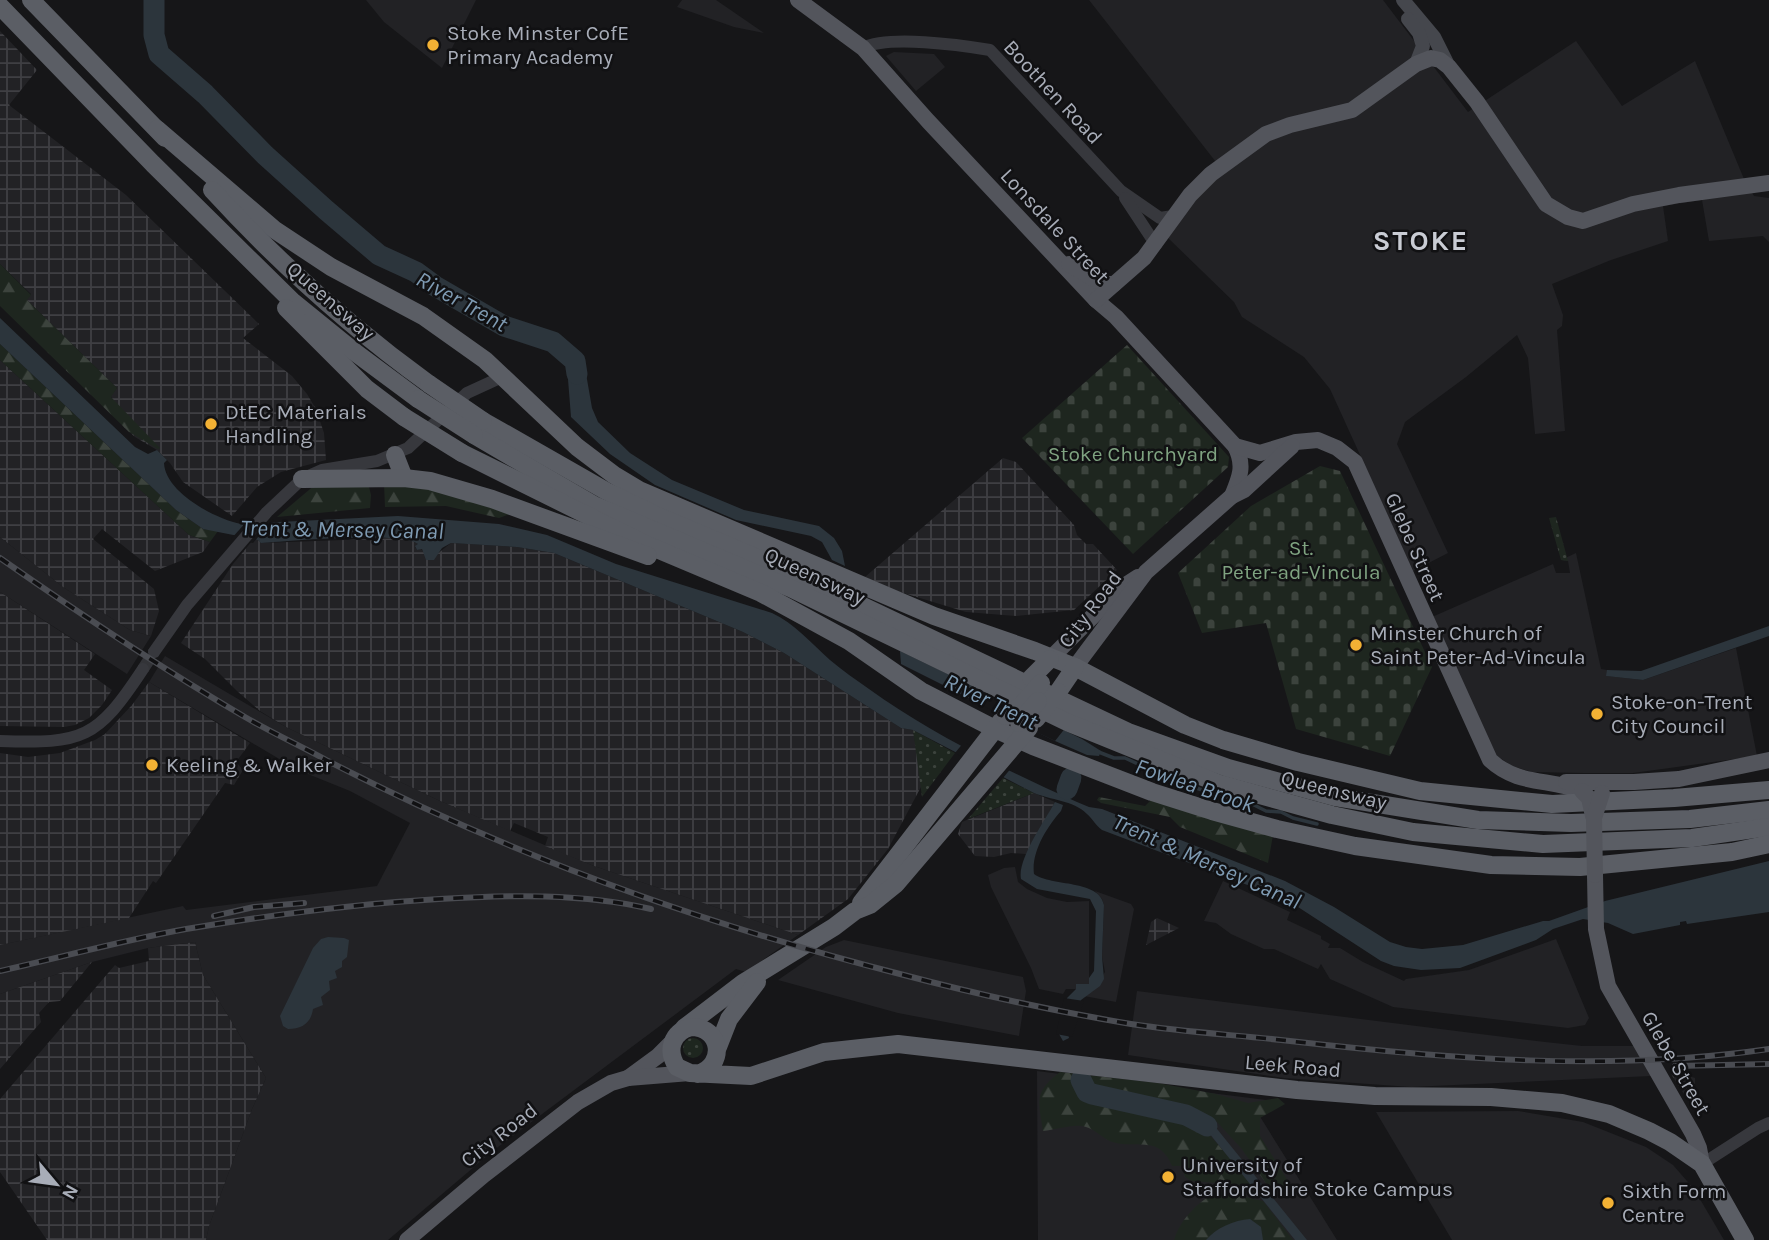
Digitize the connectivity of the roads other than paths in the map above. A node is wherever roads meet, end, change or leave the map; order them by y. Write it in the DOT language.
graph roads {
  1 [pos="31,0"];
  2 [pos="798,0"];
  3 [pos="1397,0"];
  4 [pos="1403,0"];
  5 [pos="0,6"];
  6 [pos="863,48"];
  7 [pos="1416,64"];
  8 [pos="1449,67"];
  9 [pos="157,129"];
  10 [pos="1769,183"];
  11 [pos="1749,186"];
  12 [pos="1121,191"];
  13 [pos="1769,192"];
  14 [pos="201,211"];
  15 [pos="1173,216"];
  16 [pos="1156,245"];
  17 [pos="1048,250"];
  18 [pos="1114,284"];
  19 [pos="1096,300"];
  20 [pos="1116,317"];
  21 [pos="504,376"];
  22 [pos="479,428"];
  23 [pos="1296,442"];
  24 [pos="1235,446"];
  25 [pos="395,454"];
  26 [pos="404,478"];
  27 [pos="302,479"];
  28 [pos="1231,496"];
  29 [pos="1146,572"];
  30 [pos="761,593"];
  31 [pos="154,652"];
  32 [pos="1050,659"];
  33 [pos="143,669"];
  34 [pos="1054,681"];
  35 [pos="1013,727"];
  36 [pos="0,741"];
  37 [pos="1769,760"];
  38 [pos="1546,781"];
  39 [pos="1634,782"];
  40 [pos="1769,790"];
  41 [pos="1420,791"];
  42 [pos="1769,810"];
  43 [pos="1730,815"];
  44 [pos="1594,818"];
  45 [pos="1769,827"];
  46 [pos="1413,832"];
  47 [pos="1769,844"];
  48 [pos="1646,860"];
  49 [pos="855,911"];
  50 [pos="767,969"];
  51 [pos="677,1036"];
  52 [pos="718,1049"];
  53 [pos="784,1064"];
  54 [pos="694,1074"];
  55 [pos="628,1078"];
  56 [pos="1769,1124"];
  57 [pos="1702,1164"];
  58 [pos="407,1240"];
  59 [pos="1745,1240"];
  1 -- 9 [label="highway, Queensway"];
  2 -- 6 [label="main road, Lonsdale Street"];
  3 -- 7 [label="main road"];
  4 -- 8 [label="main road"];
  5 -- 14 [label="highway, Queensway"];
  6 -- 12 [label="street, Boothen Road"];
  6 -- 17 [label="main road, Lonsdale Street"];
  7 -- 8 [label="main road"];
  7 -- 15 [label="main road"];
  8 -- 11 [label="main road"];
  9 -- 21 [label="highway"];
  9 -- 22 [label="highway, Queensway, bridge"];
  10 -- 11 [label="main road"];
  11 -- 13 [label="main road"];
  12 -- 15 [label="street, Boothen Road"];
  12 -- 16 [label="street, Boothen Road"];
  14 -- 22 [label="highway, Queensway, bridge"];
  14 -- 30 [label="highway, bridge"];
  15 -- 16 [label="main road"];
  16 -- 18 [label="main road"];
  17 -- 18 [label="main road"];
  17 -- 19 [label="main road, Lonsdale Street"];
  18 -- 19 [label="main road"];
  18 -- 20 [label="main road"];
  19 -- 20 [label="main road, Lonsdale Street"];
  20 -- 24 [label="main road, Lonsdale Street"];
  21 -- 25 [label="street"];
  21 -- 32 [label="highway"];
  22 -- 43 [label="highway, Queensway"];
  22 -- 46 [label="highway, Queensway"];
  23 -- 24 [label="main road, Glebe Street"];
  23 -- 28 [label="main road"];
  23 -- 38 [label="main road, Glebe Street"];
  24 -- 28 [label="main road"];
  25 -- 26 [label="highway"];
  25 -- 27 [label="street"];
  26 -- 27 [label="highway"];
  26 -- 30 [label="highway"];
  27 -- 31 [label="street"];
  28 -- 29 [label="main road"];
  29 -- 32 [label="main road, City Road"];
  29 -- 34 [label="main road, City Road"];
  30 -- 35 [label="highway"];
  32 -- 34 [label="highway, City Road"];
  32 -- 34 [label="highway"];
  33 -- 36 [label="street"];
  34 -- 35 [label="highway, City Road, bridge"];
  34 -- 35 [label="highway, City Road"];
  34 -- 41 [label="highway"];
  35 -- 48 [label="highway"];
  35 -- 49 [label="highway, City Road"];
  35 -- 49 [label="highway, City Road"];
  37 -- 39 [label="main road"];
  38 -- 39 [label="main road"];
  38 -- 44 [label="main road, Glebe Street, bridge"];
  39 -- 44 [label="main road, Glebe Street, bridge"];
  40 -- 41 [label="highway"];
  41 -- 43 [label="highway"];
  42 -- 43 [label="highway, Queensway"];
  44 -- 57 [label="main road, Glebe Street, bridge"];
  45 -- 46 [label="highway, Queensway"];
  46 -- 48 [label="highway"];
  47 -- 48 [label="highway"];
  49 -- 50 [label="highway, City Road"];
  50 -- 51 [label="highway, City Road"];
  50 -- 52 [label="highway, City Road"];
  51 -- 52 [label="highway"];
  51 -- 54 [label="highway"];
  51 -- 55 [label="main road, City Road"];
  52 -- 53 [label="highway, Leek Road"];
  52 -- 54 [label="highway"];
  53 -- 54 [label="highway, Leek Road"];
  53 -- 57 [label="highway, Leek Road"];
  54 -- 55 [label="main road, City Road"];
  55 -- 58 [label="main road, City Road"];
  56 -- 57 [label="street"];
  57 -- 59 [label="highway, Leek Road"];
}
